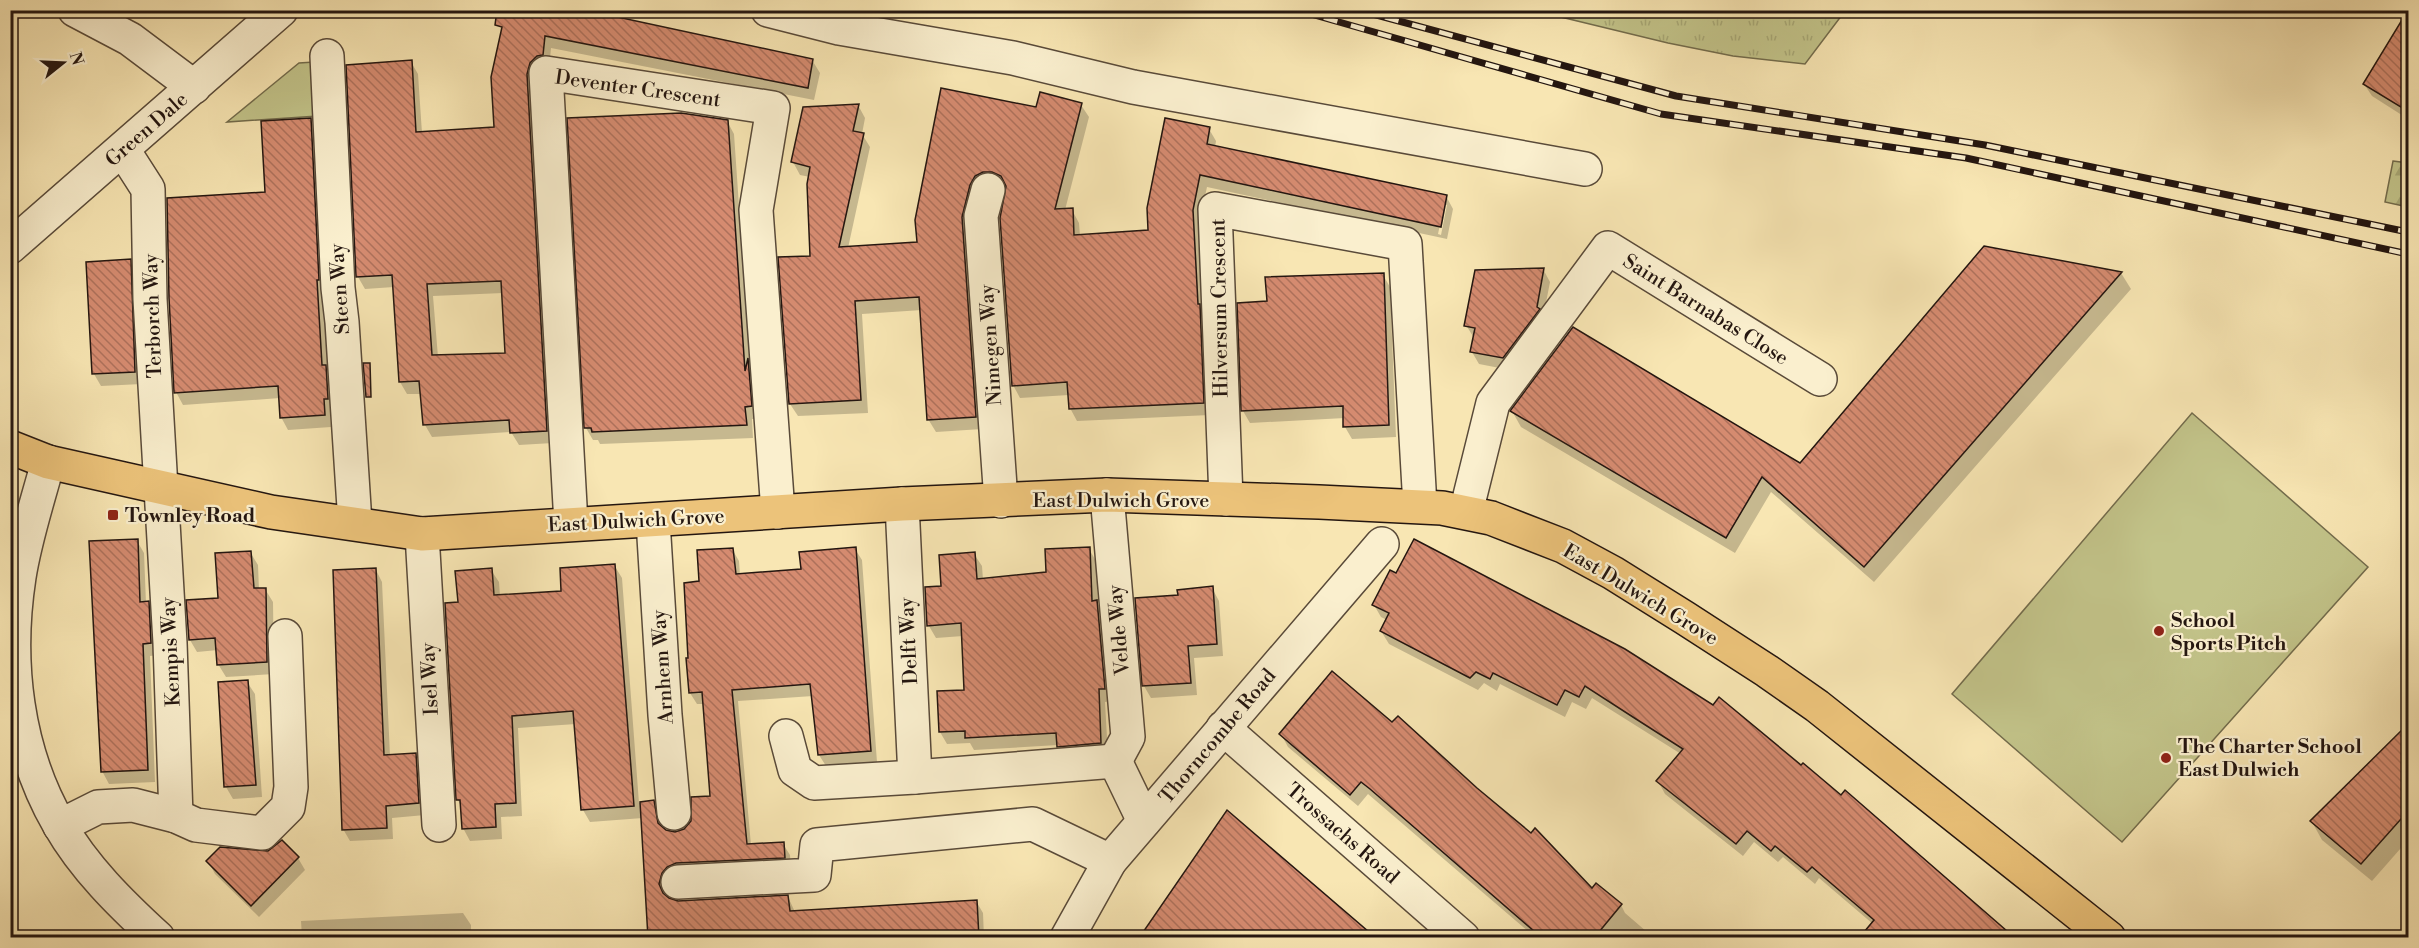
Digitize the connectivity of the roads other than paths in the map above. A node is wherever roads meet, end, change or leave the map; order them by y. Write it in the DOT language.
graph roads {
  1 [pos="75,10"];
  2 [pos="281,10"];
  3 [pos="768,10"];
  4 [pos="327,56"];
  5 [pos="194,87"];
  6 [pos="123,150"];
  7 [pos="1585,170"];
  8 [pos="988,190"];
  9 [pos="10,247"];
  10 [pos="1820,379"];
  11 [pos="10,447"];
  12 [pos="48,462"];
  13 [pos="161,489"];
  14 [pos="1107,495"];
  15 [pos="1226,500"];
  16 [pos="1001,501"];
  17 [pos="902,504"];
  18 [pos="1419,506"];
  19 [pos="778,512"];
  20 [pos="1466,512"];
  21 [pos="653,521"];
  22 [pos="355,523"];
  23 [pos="571,524"];
  24 [pos="422,534"];
  25 [pos="1382,544"];
  26 [pos="285,636"];
  27 [pos="1223,728"];
  28 [pos="786,736"];
  29 [pos="1114,761"];
  30 [pos="915,777"];
  31 [pos="674,813"];
  32 [pos="176,816"];
  33 [pos="1144,821"];
  34 [pos="439,825"];
  35 [pos="60,826"];
  36 [pos="1110,861"];
  37 [pos="678,882"];
  38 [pos="158,938"];
  39 [pos="1067,938"];
  40 [pos="1462,938"];
  41 [pos="2109,938"];
  1 -- 5 [label="street"];
  2 -- 5 [label="street, Green Dale"];
  3 -- 7 [label="street"];
  4 -- 22 [label="street, Steen Way"];
  5 -- 6 [label="street, Green Dale"];
  6 -- 9 [label="street, Green Dale"];
  6 -- 13 [label="street, Terborch Way"];
  8 -- 16 [label="street, Nimegen Way"];
  10 -- 20 [label="street, Saint Barnabas Close"];
  11 -- 12 [label="main road, East Dulwich Grove"];
  12 -- 13 [label="main road, East Dulwich Grove"];
  12 -- 35 [label="street"];
  13 -- 22 [label="main road, East Dulwich Grove"];
  13 -- 32 [label="street, Kempis Way"];
  14 -- 15 [label="main road, East Dulwich Grove"];
  14 -- 16 [label="main road, East Dulwich Grove"];
  14 -- 29 [label="street, Velde Way"];
  15 -- 18 [label="main road, East Dulwich Grove"];
  15 -- 18 [label="street, Hilversum Crescent"];
  16 -- 17 [label="main road, East Dulwich Grove"];
  17 -- 19 [label="main road, East Dulwich Grove"];
  17 -- 30 [label="street, Delft Way"];
  18 -- 20 [label="main road, East Dulwich Grove"];
  19 -- 21 [label="main road, East Dulwich Grove"];
  19 -- 23 [label="street, Deventer Crescent"];
  20 -- 41 [label="main road, East Dulwich Grove"];
  21 -- 23 [label="main road, East Dulwich Grove"];
  21 -- 31 [label="street, Arnhem Way"];
  22 -- 24 [label="main road, East Dulwich Grove"];
  23 -- 24 [label="main road, East Dulwich Grove"];
  24 -- 34 [label="street, Isel Way"];
  25 -- 27 [label="street, Thorncombe Road"];
  26 -- 32 [label="street"];
  27 -- 33 [label="street, Thorncombe Road"];
  27 -- 40 [label="street, Trossachs Road"];
  28 -- 30 [label="street"];
  29 -- 30 [label="street"];
  29 -- 33 [label="street"];
  32 -- 35 [label="street"];
  33 -- 36 [label="street, Thorncombe Road"];
  35 -- 38 [label="street"];
  36 -- 37 [label="street"];
  36 -- 39 [label="street, Thorncombe Road"];
}
